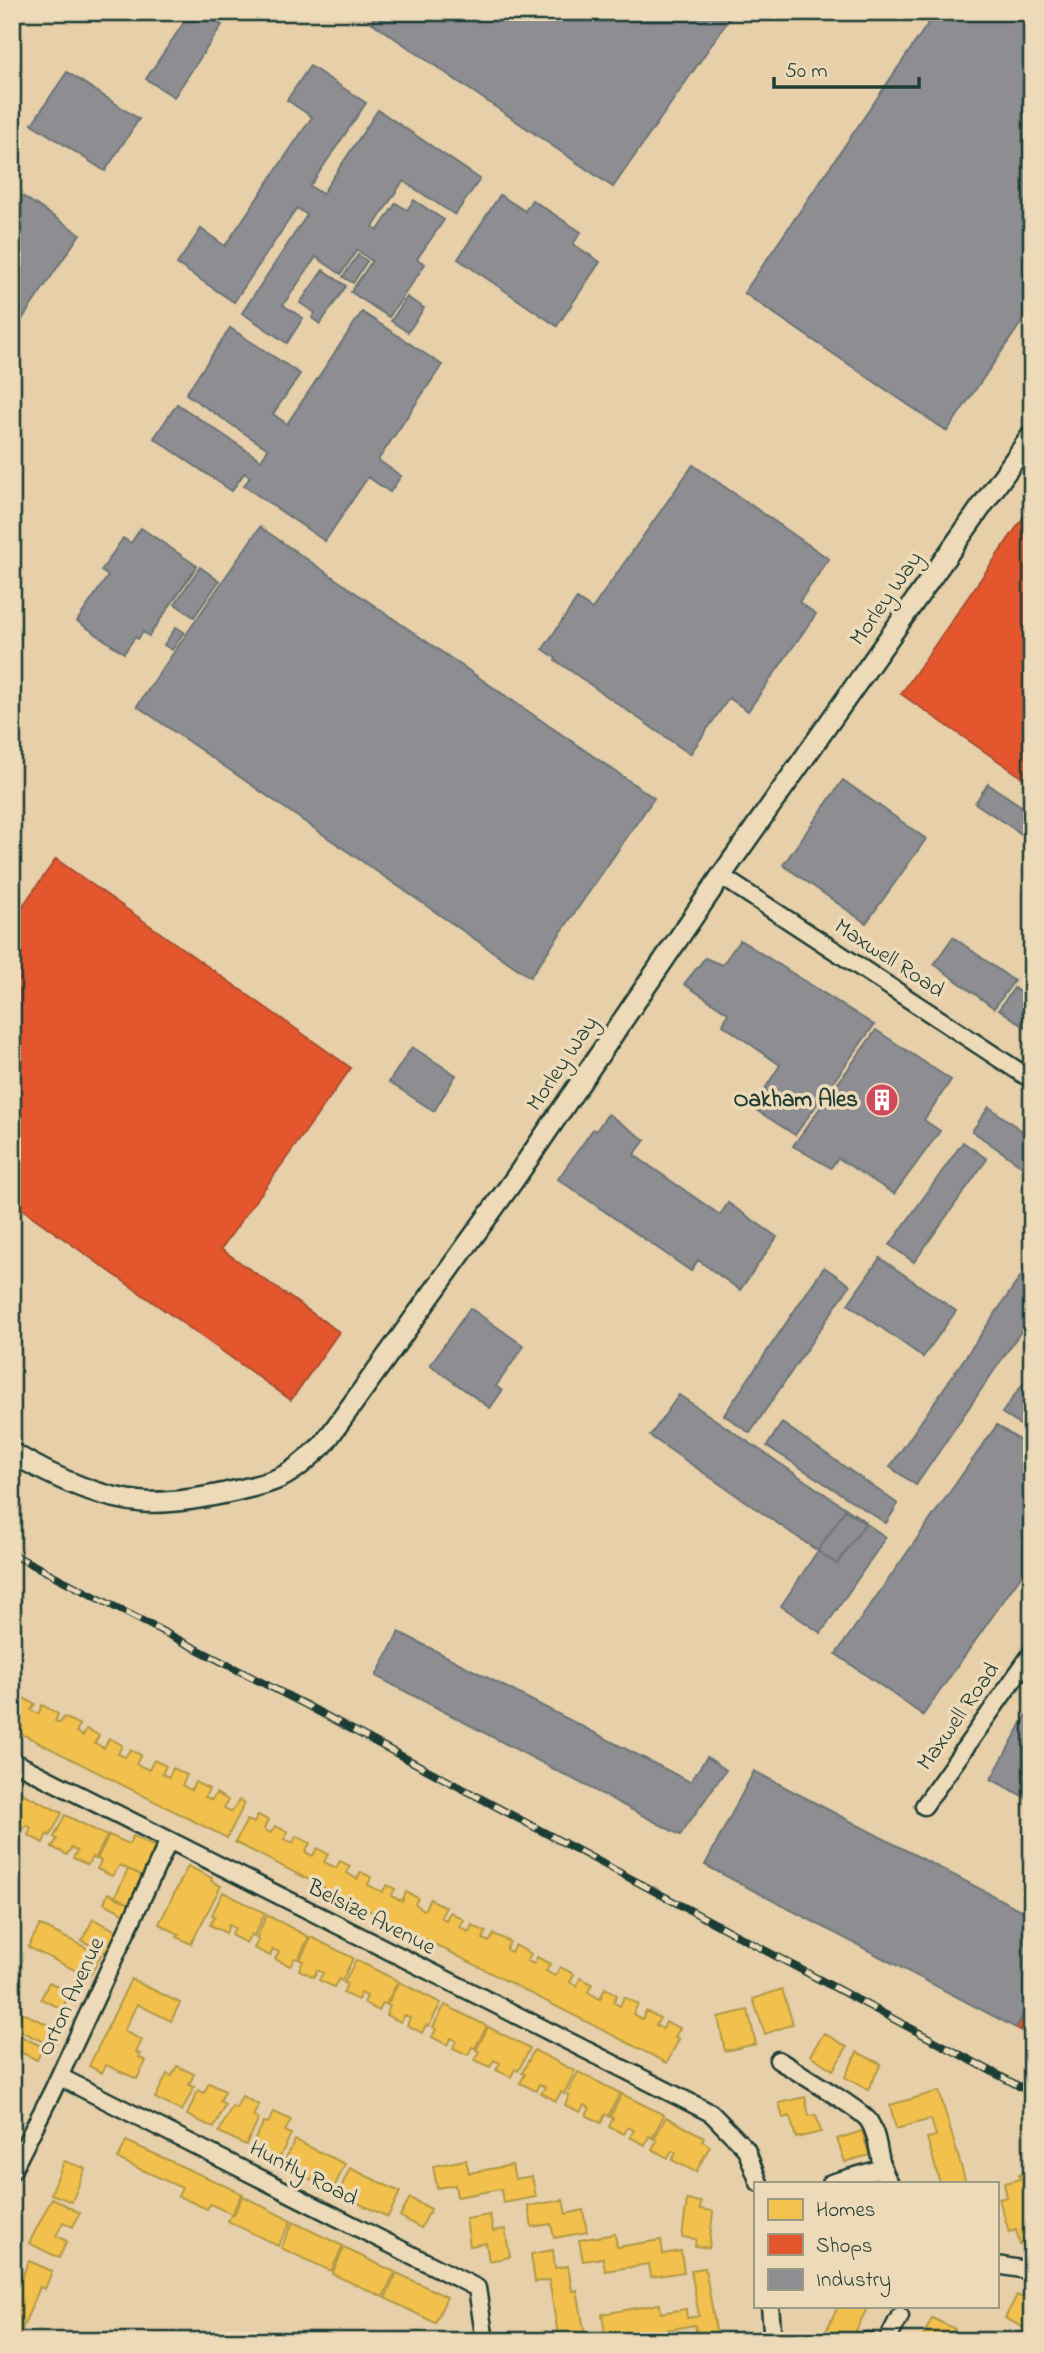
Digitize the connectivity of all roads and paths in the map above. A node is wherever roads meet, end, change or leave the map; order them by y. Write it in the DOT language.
graph roads {
  1 [pos="1032,435"];
  2 [pos="722,876"];
  3 [pos="1032,1080"];
  4 [pos="12,1453"];
  5 [pos="1032,1653"];
  6 [pos="12,1761"];
  7 [pos="924,1806"];
  8 [pos="169,1840"];
  9 [pos="778,2060"];
  10 [pos="60,2077"];
  11 [pos="12,2171"];
  12 [pos="886,2176"];
  13 [pos="759,2182"];
  14 [pos="839,2182"];
  15 [pos="998,2265"];
  16 [pos="1032,2271"];
  17 [pos="771,2308"];
  18 [pos="900,2316"];
  19 [pos="485,2341"];
  20 [pos="772,2341"];
  21 [pos="887,2341"];
  1 -- 2 [label="street, Morley Way"];
  2 -- 3 [label="street, Maxwell Road"];
  2 -- 4 [label="street, Morley Way"];
  5 -- 7 [label="street, Maxwell Road"];
  6 -- 8 [label="street, Belsize Avenue"];
  8 -- 10 [label="street, Orton Avenue"];
  8 -- 13 [label="street, Belsize Avenue"];
  9 -- 12 [label="street"];
  10 -- 11 [label="street, Orton Avenue"];
  10 -- 19 [label="street, Huntly Road"];
  12 -- 14 [label="street"];
  15 -- 16 [label="street"];
  17 -- 20 [label="street"];
  18 -- 21 [label="street"];
}
